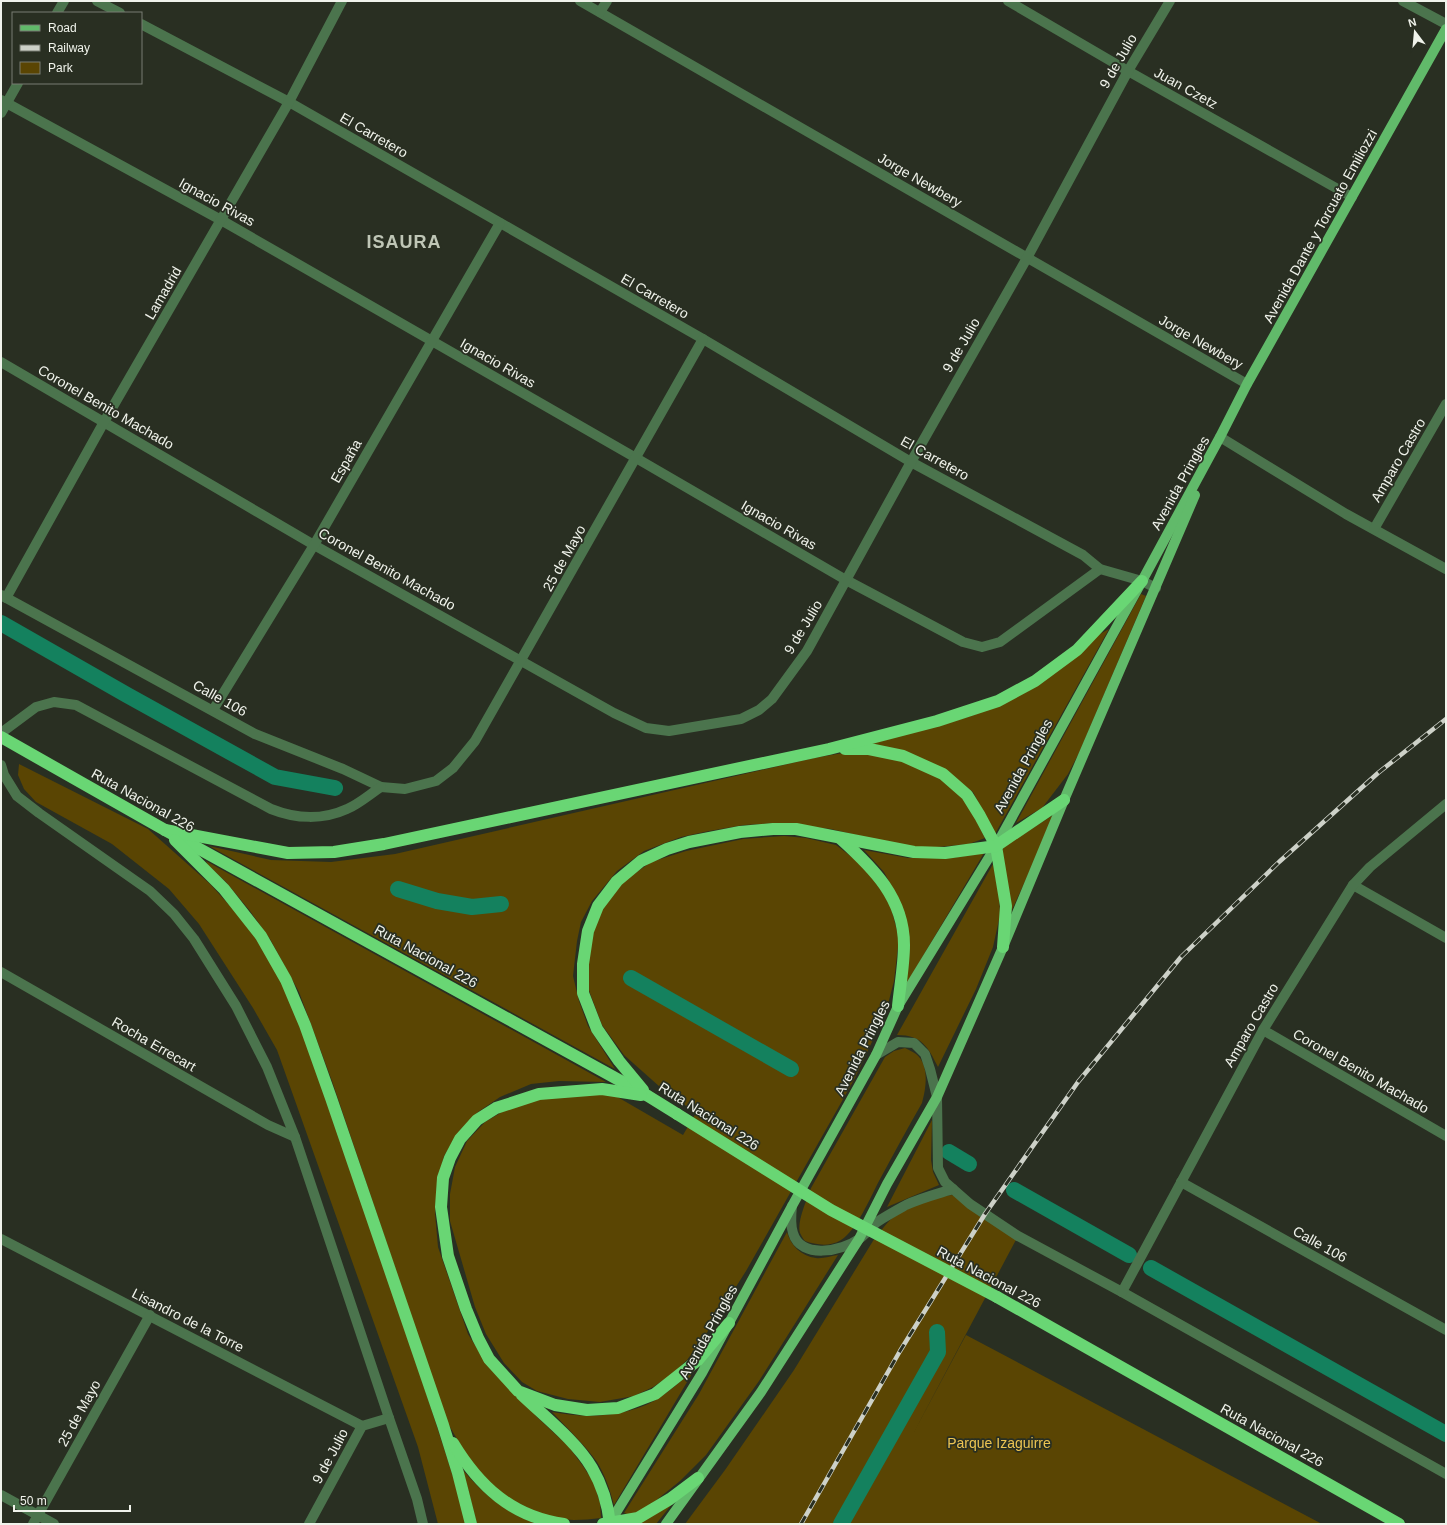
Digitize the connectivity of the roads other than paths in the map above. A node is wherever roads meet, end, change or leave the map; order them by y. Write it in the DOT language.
graph roads {
  1 [pos="64,1"];
  2 [pos="97,1"];
  3 [pos="342,1"];
  4 [pos="580,1"];
  5 [pos="607,1"];
  6 [pos="1008,1"];
  7 [pos="1170,1"];
  8 [pos="1403,1"];
  9 [pos="58,12"];
  10 [pos="118,12"];
  11 [pos="600,12"];
  12 [pos="1446,24"];
  13 [pos="142,25"];
  14 [pos="1446,29"];
  15 [pos="1128,71"];
  16 [pos="17,84"];
  17 [pos="4,102"];
  18 [pos="289,102"];
  19 [pos="1,113"];
  20 [pos="1352,197"];
  21 [pos="221,220"];
  22 [pos="500,223"];
  23 [pos="1027,258"];
  24 [pos="703,339"];
  25 [pos="431,341"];
  26 [pos="1,362"];
  27 [pos="1246,384"];
  28 [pos="1446,404"];
  29 [pos="104,422"];
  30 [pos="1220,437"];
  31 [pos="636,458"];
  32 [pos="911,462"];
  33 [pos="1374,529"];
  34 [pos="314,545"];
  35 [pos="1100,569"];
  36 [pos="1446,569"];
  37 [pos="846,580"];
  38 [pos="1142,581"];
  39 [pos="1156,588"];
  40 [pos="4,596"];
  41 [pos="522,661"];
  42 [pos="772,699"];
  43 [pos="213,710"];
  44 [pos="1,733"];
  45 [pos="1,737"];
  46 [pos="829,748"];
  47 [pos="1,765"];
  48 [pos="436,781"];
  49 [pos="381,787"];
  50 [pos="1064,800"];
  51 [pos="1446,804"];
  52 [pos="165,830"];
  53 [pos="841,839"];
  54 [pos="996,846"];
  55 [pos="1353,885"];
  56 [pos="1446,938"];
  57 [pos="1003,947"];
  58 [pos="1,972"];
  59 [pos="898,1006"];
  60 [pos="1263,1030"];
  61 [pos="876,1055"];
  62 [pos="648,1096"];
  63 [pos="937,1097"];
  64 [pos="1446,1136"];
  65 [pos="295,1137"];
  66 [pos="1181,1182"];
  67 [pos="953,1189"];
  68 [pos="792,1206"];
  69 [pos="1,1239"];
  70 [pos="859,1239"];
  71 [pos="1122,1292"];
  72 [pos="150,1315"];
  73 [pos="729,1323"];
  74 [pos="1446,1330"];
  75 [pos="518,1390"];
  76 [pos="389,1418"];
  77 [pos="443,1425"];
  78 [pos="362,1426"];
  79 [pos="1446,1474"];
  80 [pos="698,1478"];
  81 [pos="1,1495"];
  82 [pos="38,1515"];
  83 [pos="33,1524"];
  84 [pos="54,1524"];
  85 [pos="310,1524"];
  86 [pos="424,1524"];
  87 [pos="471,1524"];
  88 [pos="564,1524"];
  89 [pos="608,1524"];
  90 [pos="666,1524"];
  91 [pos="1399,1524"];
  1 -- 9 [label="street"];
  2 -- 10 [label="street"];
  3 -- 18 [label="street, Lamadrid"];
  4 -- 11 [label="street, Jorge Newbery"];
  5 -- 11 [label="street"];
  6 -- 15 [label="street, Juan Czetz"];
  7 -- 15 [label="street, 9 de Julio"];
  8 -- 12 [label="street"];
  11 -- 23 [label="street, Jorge Newbery"];
  13 -- 18 [label="street, El Carretero"];
  14 -- 20 [label="main road, Avenida Dante y Torcuato Emiliozzi"];
  15 -- 20 [label="street, Juan Czetz"];
  15 -- 23 [label="street, 9 de Julio"];
  16 -- 17 [label="street"];
  17 -- 19 [label="street"];
  17 -- 21 [label="street, Ignacio Rivas"];
  18 -- 21 [label="street, Lamadrid"];
  18 -- 22 [label="street, El Carretero"];
  20 -- 27 [label="main road, Avenida Dante y Torcuato Emiliozzi"];
  21 -- 25 [label="street, Ignacio Rivas"];
  21 -- 29 [label="street, Lamadrid"];
  22 -- 24 [label="street, El Carretero"];
  22 -- 25 [label="street, España"];
  23 -- 27 [label="street, Jorge Newbery"];
  23 -- 32 [label="street, 9 de Julio"];
  24 -- 31 [label="street, 25 de Mayo"];
  24 -- 32 [label="street, El Carretero"];
  25 -- 31 [label="street, Ignacio Rivas"];
  25 -- 34 [label="street, España"];
  26 -- 29 [label="street, Coronel Benito Machado"];
  27 -- 30 [label="main road, Avenida Dante y Torcuato Emiliozzi"];
  28 -- 33 [label="street, Amparo Castro"];
  29 -- 34 [label="street, Coronel Benito Machado"];
  29 -- 40 [label="street, Lamadrid"];
  30 -- 33 [label="street"];
  30 -- 38 [label="main road, Avenida Pringles"];
  30 -- 39 [label="main road, Avenida Pringles"];
  31 -- 37 [label="street, Ignacio Rivas"];
  31 -- 41 [label="street, 25 de Mayo"];
  32 -- 35 [label="street, El Carretero"];
  32 -- 37 [label="street, 9 de Julio"];
  33 -- 36 [label="street"];
  34 -- 41 [label="street, Coronel Benito Machado"];
  34 -- 43 [label="street, España"];
  35 -- 37 [label="street, Ignacio Rivas"];
  35 -- 38 [label="street, El Carretero"];
  37 -- 42 [label="street, 9 de Julio"];
  38 -- 39 [label="street, El Carretero"];
  38 -- 46 [label="highway"];
  38 -- 54 [label="main road, Avenida Pringles"];
  39 -- 50 [label="main road, Avenida Pringles"];
  40 -- 43 [label="street, Calle 106"];
  41 -- 42 [label="street, Coronel Benito Machado"];
  41 -- 48 [label="street, 25 de Mayo"];
  43 -- 49 [label="street, Calle 106"];
  44 -- 49 [label="street"];
  45 -- 52 [label="highway, Ruta Nacional 226"];
  46 -- 52 [label="highway"];
  46 -- 54 [label="highway"];
  47 -- 65 [label="street"];
  48 -- 49 [label="street, Calle 106"];
  50 -- 54 [label="highway"];
  50 -- 57 [label="main road, Avenida Pringles"];
  51 -- 55 [label="street, Amparo Castro"];
  52 -- 62 [label="highway, Ruta Nacional 226"];
  52 -- 77 [label="highway"];
  53 -- 54 [label="highway"];
  53 -- 59 [label="highway"];
  53 -- 62 [label="highway"];
  54 -- 57 [label="highway"];
  54 -- 59 [label="main road, Avenida Pringles"];
  55 -- 56 [label="street"];
  55 -- 60 [label="street, Amparo Castro"];
  57 -- 63 [label="main road, Avenida Pringles"];
  58 -- 65 [label="street, Rocha Errecart"];
  59 -- 61 [label="main road, Avenida Pringles"];
  60 -- 64 [label="street, Coronel Benito Machado"];
  60 -- 66 [label="street, Amparo Castro"];
  61 -- 63 [label="street"];
  61 -- 68 [label="main road, Avenida Pringles"];
  62 -- 75 [label="highway"];
  62 -- 91 [label="highway, Ruta Nacional 226, bridge"];
  63 -- 67 [label="street"];
  63 -- 70 [label="main road, Avenida Pringles"];
  65 -- 76 [label="street"];
  66 -- 71 [label="street, Amparo Castro"];
  66 -- 74 [label="street, Calle 106"];
  67 -- 70 [label="street"];
  67 -- 71 [label="street"];
  68 -- 70 [label="street"];
  68 -- 73 [label="main road, Avenida Pringles"];
  69 -- 72 [label="street, Lisandro de la Torre"];
  70 -- 80 [label="main road, Avenida Pringles"];
  71 -- 79 [label="street"];
  72 -- 78 [label="street, Lisandro de la Torre"];
  72 -- 82 [label="street, 25 de Mayo"];
  73 -- 75 [label="highway"];
  73 -- 89 [label="main road, Avenida Pringles"];
  75 -- 89 [label="highway"];
  76 -- 78 [label="street, 9 de Julio"];
  76 -- 86 [label="street"];
  77 -- 87 [label="highway"];
  77 -- 88 [label="highway"];
  78 -- 85 [label="street, 9 de Julio"];
  80 -- 89 [label="highway"];
  80 -- 90 [label="main road, Avenida Pringles"];
  81 -- 82 [label="street"];
  82 -- 83 [label="street, 25 de Mayo"];
  82 -- 84 [label="street"];
}
